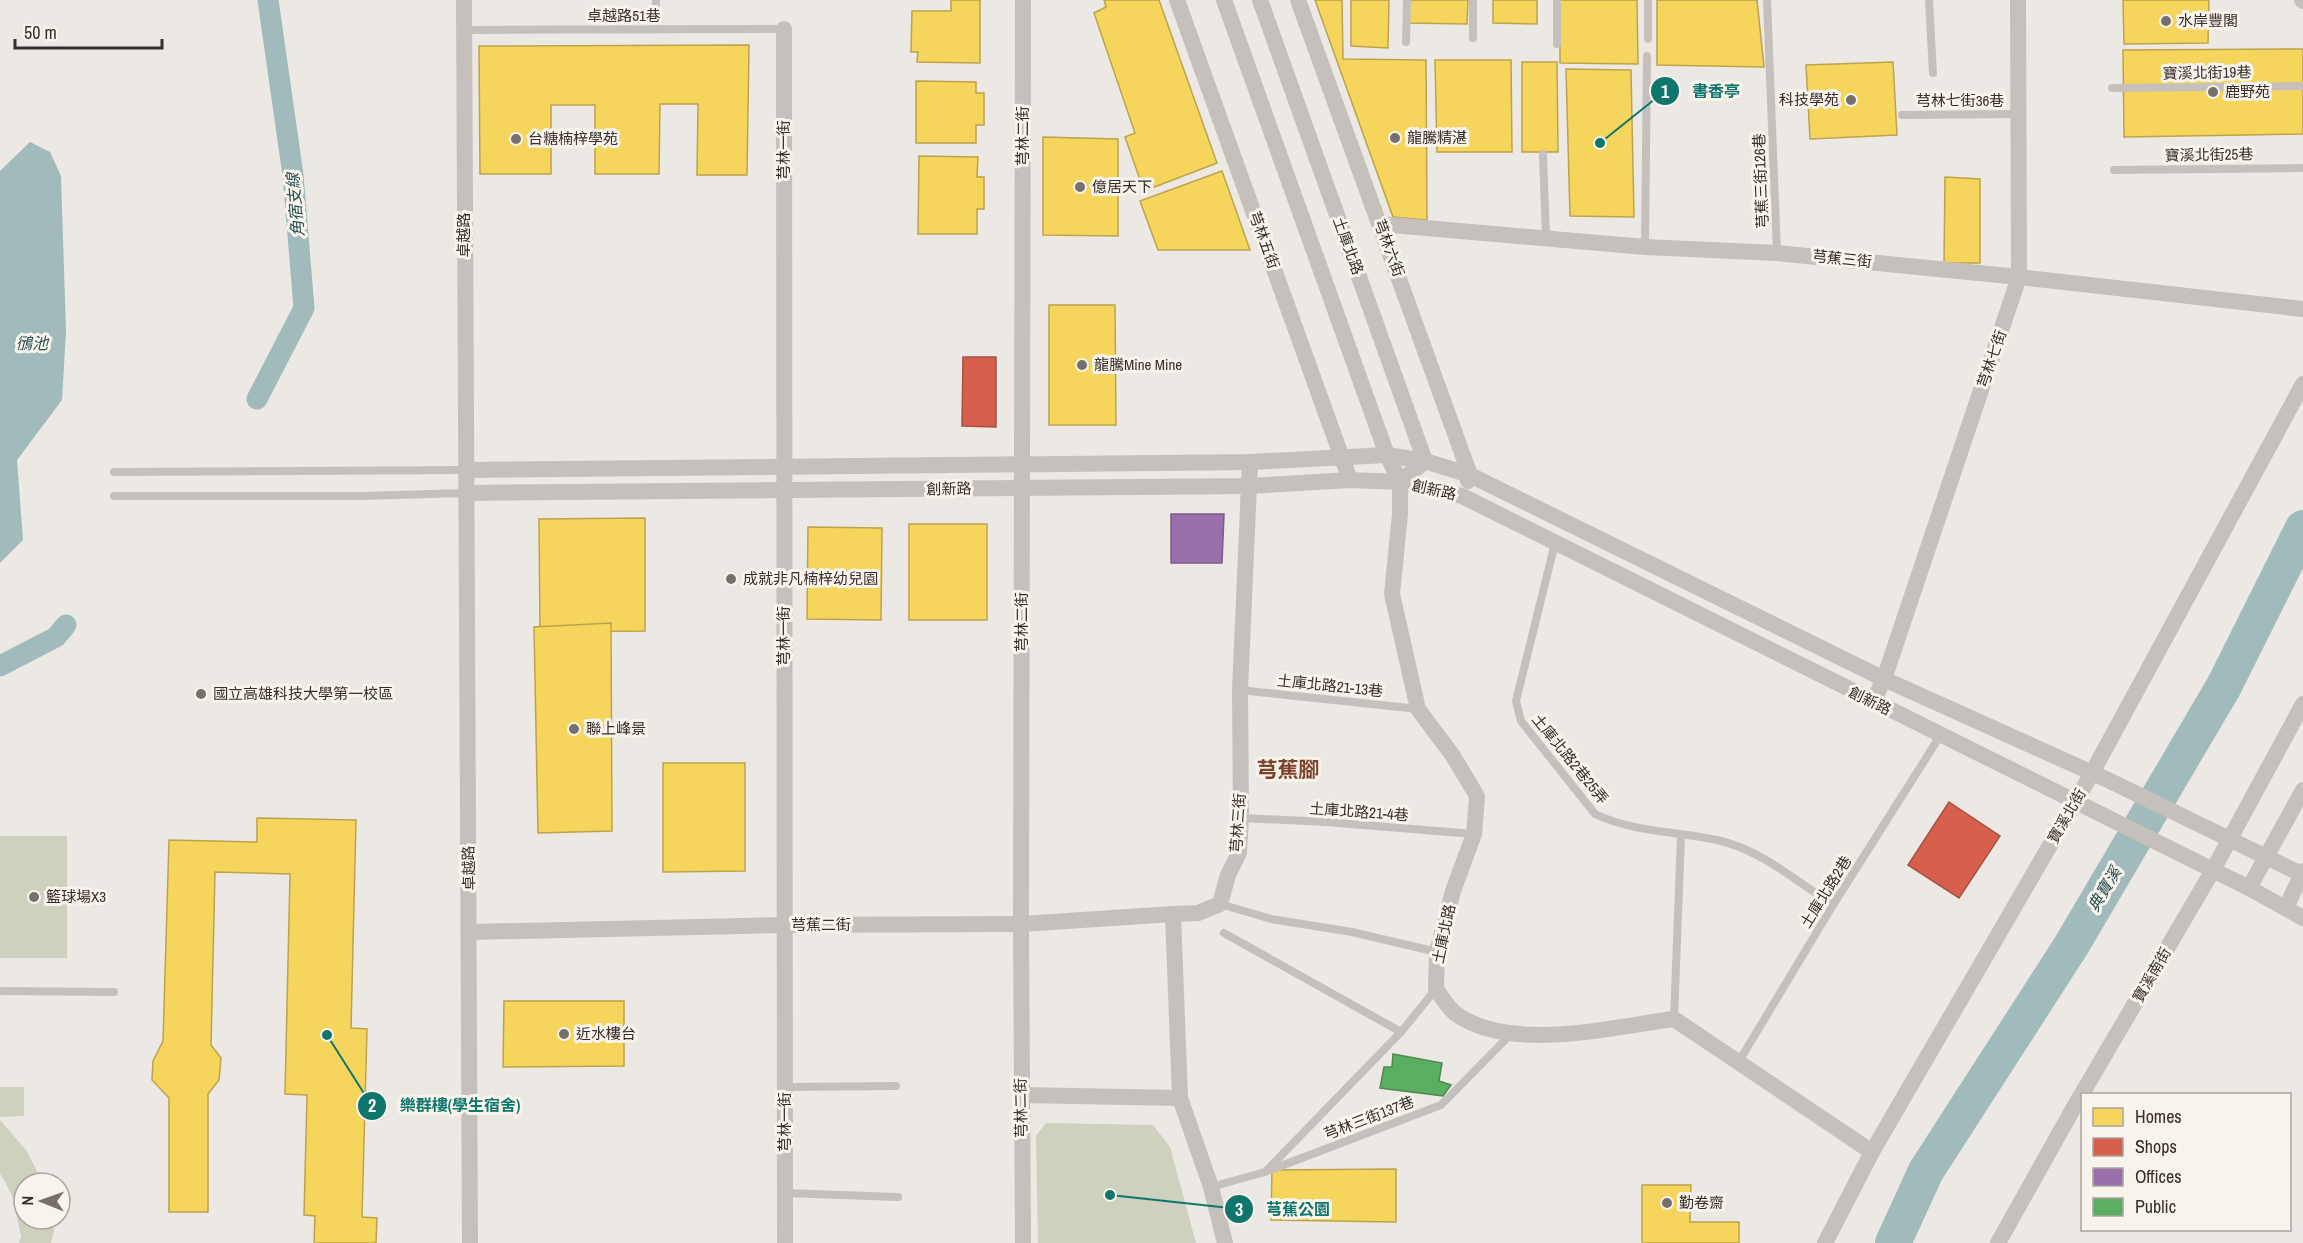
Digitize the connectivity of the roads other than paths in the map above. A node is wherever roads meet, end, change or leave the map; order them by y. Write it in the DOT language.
graph roads {
  1 [pos="464,0"];
  2 [pos="656,0"];
  3 [pos="1023,0"];
  4 [pos="1177,0"];
  5 [pos="1224,0"];
  6 [pos="1260,0"];
  7 [pos="1298,0"];
  8 [pos="1407,0"];
  9 [pos="1473,0"];
  10 [pos="1557,0"];
  11 [pos="1647,0"];
  12 [pos="1767,0"];
  13 [pos="1929,0"];
  14 [pos="2018,0"];
  15 [pos="655,29"];
  16 [pos="784,29"];
  17 [pos="464,30"];
  18 [pos="1473,38"];
  19 [pos="1648,39"];
  20 [pos="1406,42"];
  21 [pos="1557,44"];
  22 [pos="1647,56"];
  23 [pos="1933,73"];
  24 [pos="2303,86"];
  25 [pos="2112,88"];
  26 [pos="2019,114"];
  27 [pos="1902,115"];
  28 [pos="1543,154"];
  29 [pos="2303,168"];
  30 [pos="2114,170"];
  31 [pos="1380,224"];
  32 [pos="1546,237"];
  33 [pos="1645,247"];
  34 [pos="1777,253"];
  35 [pos="2019,277"];
  36 [pos="2303,309"];
  37 [pos="2303,384"];
  38 [pos="1342,455"];
  39 [pos="1387,455"];
  40 [pos="1425,461"];
  41 [pos="1250,462"];
  42 [pos="1023,465"];
  43 [pos="784,467"];
  44 [pos="465,470"];
  45 [pos="114,472"];
  46 [pos="1470,475"];
  47 [pos="1350,480"];
  48 [pos="1400,482"];
  49 [pos="1250,486"];
  50 [pos="1023,488"];
  51 [pos="784,490"];
  52 [pos="465,493"];
  53 [pos="114,496"];
  54 [pos="1462,496"];
  55 [pos="1555,543"];
  56 [pos="1884,679"];
  57 [pos="1240,690"];
  58 [pos="1873,702"];
  59 [pos="2303,704"];
  60 [pos="1418,709"];
  61 [pos="1940,736"];
  62 [pos="2092,773"];
  63 [pos="2303,790"];
  64 [pos="2075,802"];
  65 [pos="1241,818"];
  66 [pos="1474,834"];
  67 [pos="1681,835"];
  68 [pos="2230,838"];
  69 [pos="2266,856"];
  70 [pos="2206,867"];
  71 [pos="2302,873"];
  72 [pos="2249,888"];
  73 [pos="1220,904"];
  74 [pos="1833,905"];
  75 [pos="2286,908"];
  76 [pos="1173,914"];
  77 [pos="2303,918"];
  78 [pos="1021,924"];
  79 [pos="784,925"];
  80 [pos="469,932"];
  81 [pos="1224,933"];
  82 [pos="1437,952"];
  83 [pos="1436,989"];
  84 [pos="0,991"];
  85 [pos="114,992"];
  86 [pos="1674,1019"];
  87 [pos="1401,1032"];
  88 [pos="1512,1034"];
  89 [pos="1738,1064"];
  90 [pos="896,1086"];
  91 [pos="784,1087"];
  92 [pos="2082,1093"];
  93 [pos="2081,1094"];
  94 [pos="1021,1095"];
  95 [pos="1180,1098"];
  96 [pos="1872,1152"];
  97 [pos="1265,1172"];
  98 [pos="1211,1187"];
  99 [pos="785,1193"];
  100 [pos="898,1197"];
  101 [pos="470,1243"];
  102 [pos="785,1243"];
  103 [pos="1023,1243"];
  104 [pos="1225,1243"];
  105 [pos="1825,1243"];
  106 [pos="1998,1243"];
  1 -- 17 [label="street, 卓越路"];
  2 -- 15 [label="lane"];
  3 -- 42 [label="street, 芎林二街"];
  4 -- 38 [label="street, 芎林五街"];
  5 -- 39 [label="street, 土庫北路"];
  6 -- 40 [label="street, 土庫北路"];
  7 -- 31 [label="street, 芎林六街"];
  8 -- 20 [label="lane"];
  9 -- 18 [label="lane"];
  10 -- 21 [label="lane"];
  11 -- 19 [label="lane"];
  12 -- 34 [label="lane, 芎蕉三街126巷"];
  13 -- 23 [label="lane"];
  14 -- 26 [label="street, 芎林七街"];
  15 -- 16 [label="lane, 卓越路51巷"];
  15 -- 17 [label="lane, 卓越路51巷"];
  16 -- 43 [label="street, 芎林一街"];
  17 -- 44 [label="street, 卓越路"];
  22 -- 33 [label="lane"];
  24 -- 25 [label="lane, 寶溪北街19巷"];
  26 -- 27 [label="lane, 芎林七街36巷"];
  26 -- 35 [label="street, 芎林七街"];
  28 -- 32 [label="lane"];
  29 -- 30 [label="lane, 寶溪北街25巷"];
  31 -- 32 [label="street, 芎蕉三街"];
  31 -- 46 [label="street, 芎林六街"];
  32 -- 33 [label="street, 芎蕉三街"];
  33 -- 34 [label="street, 芎蕉三街"];
  34 -- 35 [label="street, 芎蕉三街"];
  35 -- 36 [label="street, 芎蕉三街"];
  35 -- 56 [label="street, 芎林七街"];
  37 -- 62 [label="street, 寶溪北街"];
  38 -- 39 [label="street, 創新路"];
  38 -- 41 [label="street, 創新路"];
  38 -- 47 [label="street, 芎林五街"];
  39 -- 40 [label="street, 創新路"];
  39 -- 48 [label="street, 土庫北路"];
  40 -- 46 [label="street, 創新路"];
  40 -- 48 [label="street"];
  41 -- 42 [label="street, 創新路"];
  41 -- 49 [label="street, 芎林三街"];
  42 -- 43 [label="street, 創新路"];
  42 -- 50 [label="street, 芎林二街"];
  43 -- 44 [label="street, 創新路"];
  43 -- 51 [label="street, 芎林一街"];
  44 -- 45 [label="lane"];
  44 -- 52 [label="street, 卓越路"];
  46 -- 54 [label="street"];
  46 -- 56 [label="street, 創新路"];
  47 -- 48 [label="street, 創新路"];
  47 -- 49 [label="street, 創新路"];
  48 -- 54 [label="street, 創新路"];
  48 -- 60 [label="street, 土庫北路"];
  49 -- 50 [label="street, 創新路"];
  49 -- 57 [label="street, 芎林三街"];
  50 -- 51 [label="street, 創新路"];
  50 -- 78 [label="street, 芎林二街"];
  51 -- 52 [label="street, 創新路"];
  51 -- 79 [label="street, 芎林一街"];
  52 -- 53 [label="lane"];
  52 -- 80 [label="street, 卓越路"];
  54 -- 55 [label="street, 創新路"];
  55 -- 58 [label="street, 創新路"];
  55 -- 67 [label="lane, 土庫北路2巷25弄"];
  56 -- 58 [label="street, 芎林七街"];
  56 -- 62 [label="street, 創新路"];
  57 -- 60 [label="lane, 土庫北路21-13巷"];
  57 -- 65 [label="street, 芎林三街"];
  58 -- 61 [label="street, 創新路"];
  59 -- 68 [label="street, 寶溪南街"];
  60 -- 66 [label="street, 土庫北路"];
  61 -- 64 [label="street, 創新路"];
  61 -- 74 [label="lane, 土庫北路2巷"];
  62 -- 64 [label="street, 寶溪北街"];
  62 -- 68 [label="street, 創新路"];
  63 -- 69 [label="street"];
  64 -- 70 [label="street, 創新路"];
  64 -- 96 [label="street, 寶溪北街"];
  65 -- 66 [label="lane, 土庫北路21-4巷"];
  65 -- 73 [label="street, 芎林三街"];
  66 -- 82 [label="street, 土庫北路"];
  67 -- 74 [label="lane, 土庫北路2巷25弄"];
  67 -- 86 [label="lane"];
  68 -- 69 [label="street, 創新路"];
  68 -- 70 [label="street, 寶溪南街"];
  69 -- 71 [label="street, 創新路"];
  69 -- 72 [label="street"];
  70 -- 72 [label="street, 創新路"];
  70 -- 92 [label="street, 寶溪南街"];
  71 -- 75 [label="street"];
  72 -- 75 [label="street, 創新路"];
  73 -- 76 [label="street"];
  73 -- 82 [label="lane"];
  74 -- 89 [label="lane, 土庫北路2巷"];
  75 -- 77 [label="street, 創新路"];
  76 -- 78 [label="street, 芎蕉二街"];
  76 -- 95 [label="street"];
  78 -- 79 [label="street, 芎蕉二街"];
  78 -- 94 [label="street, 芎林二街"];
  79 -- 80 [label="street, 芎蕉二街"];
  79 -- 91 [label="street, 芎林一街"];
  80 -- 101 [label="street, 卓越路"];
  81 -- 87 [label="lane"];
  82 -- 83 [label="street, 土庫北路"];
  83 -- 87 [label="lane"];
  83 -- 88 [label="street"];
  84 -- 85 [label="lane"];
  86 -- 88 [label="street"];
  86 -- 89 [label="street"];
  87 -- 97 [label="lane"];
  88 -- 97 [label="lane, 芎林三街137巷"];
  89 -- 96 [label="street"];
  90 -- 91 [label="lane"];
  91 -- 99 [label="street, 芎林一街"];
  93 -- 106 [label="street, 寶溪南街"];
  94 -- 95 [label="street"];
  94 -- 103 [label="street, 芎林二街"];
  95 -- 98 [label="street"];
  96 -- 105 [label="street, 寶溪北街"];
  97 -- 98 [label="lane, 芎林三街137巷"];
  98 -- 104 [label="street"];
  99 -- 100 [label="lane"];
  99 -- 102 [label="street, 芎林一街"];
}
